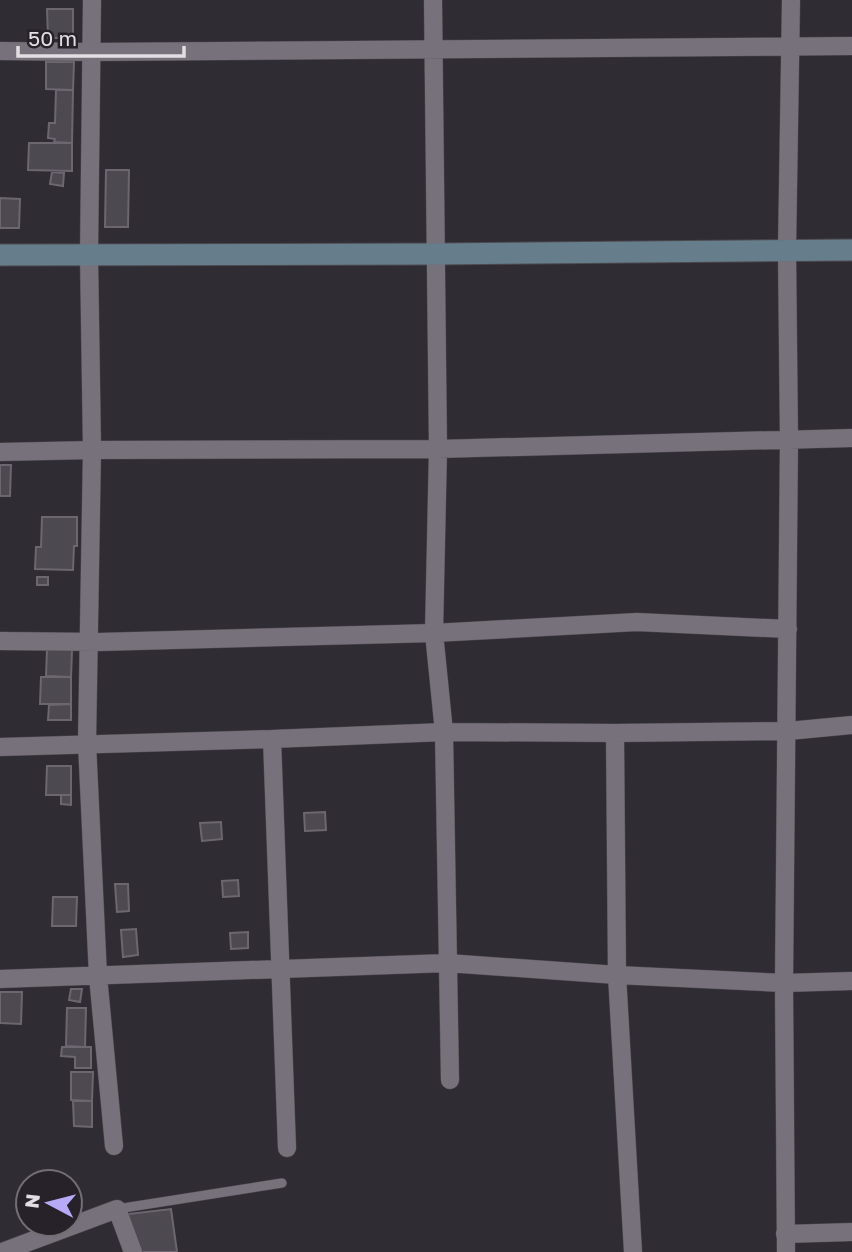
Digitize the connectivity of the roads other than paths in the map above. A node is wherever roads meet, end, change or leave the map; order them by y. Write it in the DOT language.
graph roads {
  1 [pos="92,0"];
  2 [pos="433,0"];
  3 [pos="791,0"];
  4 [pos="791,46"];
  5 [pos="852,46"];
  6 [pos="434,50"];
  7 [pos="0,51"];
  8 [pos="91,52"];
  9 [pos="787,250"];
  10 [pos="852,250"];
  11 [pos="435,254"];
  12 [pos="0,255"];
  13 [pos="89,255"];
  14 [pos="852,438"];
  15 [pos="789,440"];
  16 [pos="438,449"];
  17 [pos="92,450"];
  18 [pos="0,452"];
  19 [pos="788,629"];
  20 [pos="434,633"];
  21 [pos="0,641"];
  22 [pos="89,642"];
  23 [pos="852,725"];
  24 [pos="788,731"];
  25 [pos="444,732"];
  26 [pos="615,733"];
  27 [pos="272,739"];
  28 [pos="87,743"];
  29 [pos="0,747"];
  30 [pos="447,963"];
  31 [pos="281,969"];
  32 [pos="99,975"];
  33 [pos="617,975"];
  34 [pos="0,979"];
  35 [pos="852,981"];
  36 [pos="784,983"];
  37 [pos="450,1080"];
  38 [pos="114,1146"];
  39 [pos="287,1148"];
  40 [pos="282,1183"];
  41 [pos="117,1209"];
  42 [pos="852,1232"];
  43 [pos="786,1243"];
  44 [pos="2,1252"];
  45 [pos="133,1252"];
  46 [pos="633,1252"];
  1 -- 8 [label="street"];
  2 -- 6 [label="street"];
  3 -- 4 [label="street"];
  4 -- 5 [label="street"];
  4 -- 6 [label="street"];
  4 -- 9 [label="street"];
  6 -- 8 [label="street"];
  6 -- 11 [label="street"];
  7 -- 8 [label="street"];
  8 -- 13 [label="street"];
  9 -- 10 [label="street"];
  9 -- 11 [label="street"];
  9 -- 15 [label="street"];
  11 -- 13 [label="street"];
  11 -- 16 [label="street"];
  12 -- 13 [label="street"];
  13 -- 17 [label="street"];
  14 -- 15 [label="street"];
  15 -- 16 [label="street"];
  15 -- 19 [label="street"];
  16 -- 17 [label="street"];
  16 -- 20 [label="street"];
  17 -- 18 [label="street"];
  17 -- 22 [label="street"];
  19 -- 20 [label="street"];
  19 -- 24 [label="street"];
  20 -- 22 [label="street"];
  20 -- 25 [label="street"];
  21 -- 22 [label="street"];
  22 -- 28 [label="street"];
  23 -- 24 [label="street"];
  24 -- 26 [label="street"];
  24 -- 36 [label="street"];
  25 -- 26 [label="street"];
  25 -- 27 [label="street"];
  25 -- 30 [label="street"];
  26 -- 33 [label="street"];
  27 -- 28 [label="street"];
  27 -- 31 [label="street"];
  28 -- 29 [label="street"];
  28 -- 32 [label="street"];
  30 -- 31 [label="street"];
  30 -- 33 [label="street"];
  30 -- 37 [label="street"];
  31 -- 32 [label="street"];
  31 -- 39 [label="street"];
  32 -- 34 [label="street"];
  32 -- 38 [label="street"];
  33 -- 36 [label="street"];
  33 -- 46 [label="street"];
  35 -- 36 [label="street"];
  36 -- 43 [label="street"];
  40 -- 41 [label="lane"];
  41 -- 44 [label="street"];
  41 -- 45 [label="street"];
  42 -- 43 [label="street"];
}
